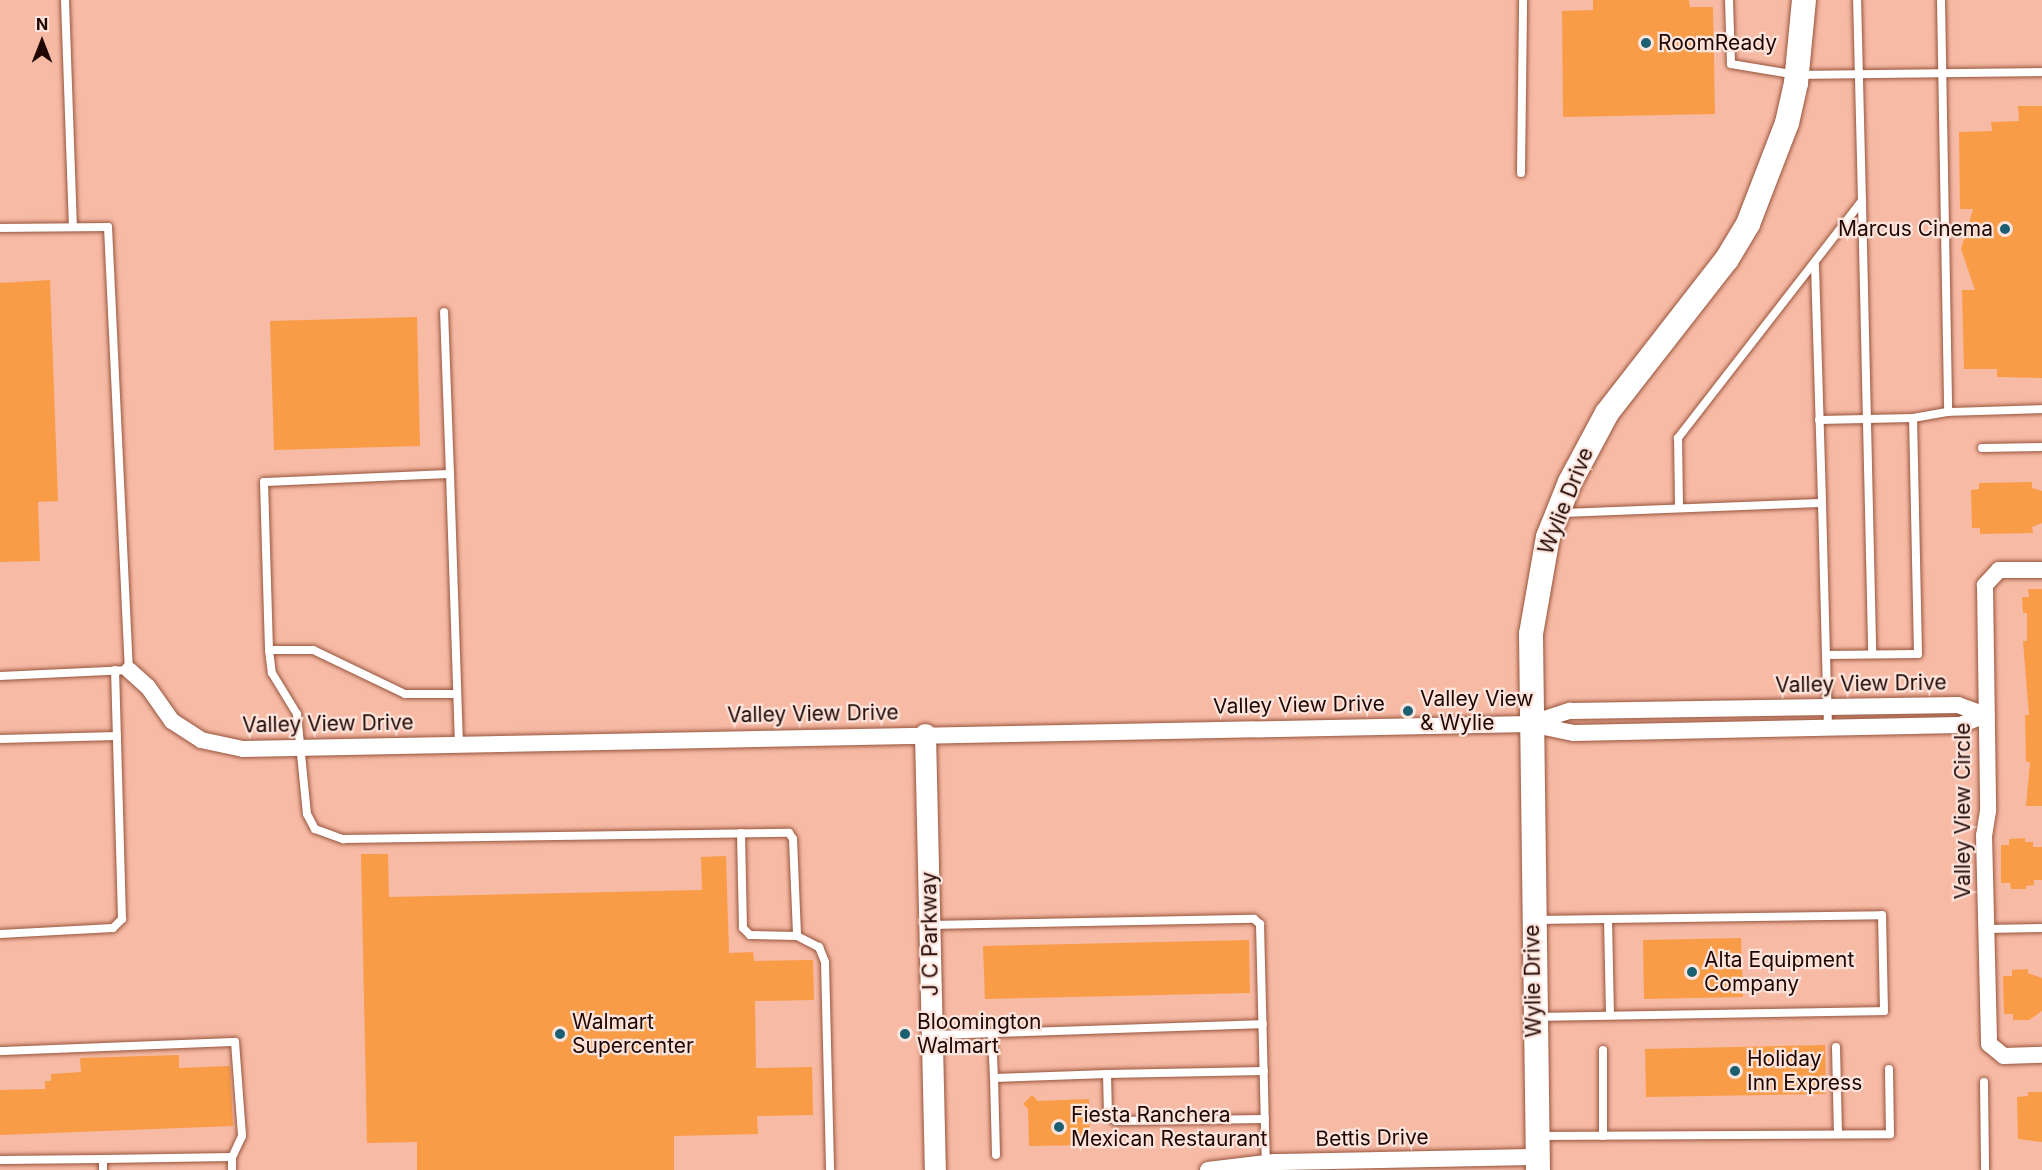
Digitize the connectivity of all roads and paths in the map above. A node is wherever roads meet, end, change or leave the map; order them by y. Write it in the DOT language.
graph roads {
  1 [pos="65,0"];
  2 [pos="1523,0"];
  3 [pos="1730,0"];
  4 [pos="1804,0"];
  5 [pos="1857,0"];
  6 [pos="1941,0"];
  7 [pos="2042,72"];
  8 [pos="1797,75"];
  9 [pos="1941,75"];
  10 [pos="1859,76"];
  11 [pos="1521,173"];
  12 [pos="1862,201"];
  13 [pos="74,227"];
  14 [pos="0,228"];
  15 [pos="1815,265"];
  16 [pos="444,312"];
  17 [pos="2042,409"];
  18 [pos="1948,412"];
  19 [pos="1865,418"];
  20 [pos="1913,418"];
  21 [pos="1820,420"];
  22 [pos="2042,447"];
  23 [pos="1982,448"];
  24 [pos="450,474"];
  25 [pos="1822,503"];
  26 [pos="1679,506"];
  27 [pos="1557,513"];
  28 [pos="2042,570"];
  29 [pos="269,650"];
  30 [pos="1872,654"];
  31 [pos="1826,655"];
  32 [pos="122,670"];
  33 [pos="0,676"];
  34 [pos="456,694"];
  35 [pos="1827,707"];
  36 [pos="1986,715"];
  37 [pos="1530,724"];
  38 [pos="1828,728"];
  39 [pos="925,734"];
  40 [pos="117,736"];
  41 [pos="0,739"];
  42 [pos="459,744"];
  43 [pos="302,749"];
  44 [pos="741,833"];
  45 [pos="1532,920"];
  46 [pos="1608,920"];
  47 [pos="929,925"];
  48 [pos="2042,928"];
  49 [pos="1986,929"];
  50 [pos="0,934"];
  51 [pos="797,936"];
  52 [pos="1610,1015"];
  53 [pos="1534,1018"];
  54 [pos="1263,1024"];
  55 [pos="992,1033"];
  56 [pos="932,1035"];
  57 [pos="1836,1047"];
  58 [pos="1603,1050"];
  59 [pos="0,1051"];
  60 [pos="2042,1055"];
  61 [pos="1889,1069"];
  62 [pos="1264,1071"];
  63 [pos="1107,1074"];
  64 [pos="994,1078"];
  65 [pos="1984,1082"];
  66 [pos="1265,1119"];
  67 [pos="1838,1134"];
  68 [pos="1603,1136"];
  69 [pos="1537,1154"];
  70 [pos="996,1155"];
  71 [pos="232,1157"];
  72 [pos="103,1159"];
  73 [pos="0,1160"];
  74 [pos="1266,1163"];
  75 [pos="1348,1165"];
  76 [pos="103,1170"];
  77 [pos="232,1170"];
  78 [pos="830,1170"];
  79 [pos="935,1170"];
  80 [pos="1208,1170"];
  81 [pos="1985,1170"];
  1 -- 13 [label="lane"];
  2 -- 11 [label="lane"];
  3 -- 8 [label="lane"];
  4 -- 8 [label="main road, Wylie Drive"];
  5 -- 10 [label="lane"];
  6 -- 9 [label="lane"];
  7 -- 9 [label="lane"];
  8 -- 10 [label="lane"];
  8 -- 27 [label="main road, Wylie Drive"];
  9 -- 10 [label="lane"];
  9 -- 18 [label="lane"];
  10 -- 12 [label="lane"];
  12 -- 15 [label="lane"];
  12 -- 19 [label="lane"];
  13 -- 14 [label="lane"];
  13 -- 32 [label="lane"];
  15 -- 21 [label="lane"];
  15 -- 26 [label="lane"];
  16 -- 24 [label="lane"];
  17 -- 18 [label="lane"];
  18 -- 20 [label="lane"];
  19 -- 20 [label="lane"];
  19 -- 21 [label="lane"];
  19 -- 30 [label="lane"];
  20 -- 30 [label="lane"];
  21 -- 25 [label="lane"];
  22 -- 23 [label="lane"];
  24 -- 29 [label="lane"];
  24 -- 34 [label="lane"];
  25 -- 26 [label="lane"];
  25 -- 31 [label="lane"];
  26 -- 27 [label="lane"];
  27 -- 37 [label="main road, Wylie Drive"];
  28 -- 36 [label="street, Valley View Circle"];
  29 -- 34 [label="lane"];
  29 -- 43 [label="lane"];
  30 -- 31 [label="lane"];
  31 -- 35 [label="lane"];
  32 -- 33 [label="lane"];
  32 -- 40 [label="lane"];
  32 -- 43 [label="street, Valley View Drive"];
  34 -- 42 [label="lane"];
  35 -- 36 [label="street, Valley View Drive"];
  35 -- 37 [label="street, Valley View Drive"];
  35 -- 38 [label="lane"];
  36 -- 38 [label="street, Valley View Drive"];
  36 -- 49 [label="street, Valley View Circle"];
  37 -- 38 [label="street, Valley View Drive"];
  37 -- 39 [label="street, Valley View Drive"];
  37 -- 45 [label="main road, Wylie Drive"];
  39 -- 42 [label="street, Valley View Drive"];
  39 -- 47 [label="street, J C Parkway"];
  40 -- 41 [label="lane"];
  40 -- 50 [label="lane"];
  42 -- 43 [label="street, Valley View Drive"];
  43 -- 44 [label="lane"];
  44 -- 51 [label="lane"];
  44 -- 51 [label="lane"];
  45 -- 46 [label="lane"];
  45 -- 53 [label="main road, Wylie Drive"];
  46 -- 52 [label="lane"];
  46 -- 52 [label="lane"];
  47 -- 54 [label="lane"];
  47 -- 56 [label="street, J C Parkway"];
  48 -- 49 [label="lane"];
  49 -- 60 [label="street, Valley View Circle"];
  51 -- 78 [label="lane"];
  52 -- 53 [label="lane"];
  53 -- 69 [label="main road, Wylie Drive"];
  54 -- 55 [label="lane"];
  54 -- 62 [label="lane"];
  55 -- 56 [label="lane"];
  55 -- 64 [label="lane"];
  56 -- 79 [label="street, J C Parkway"];
  57 -- 67 [label="lane"];
  58 -- 68 [label="lane"];
  59 -- 71 [label="lane"];
  61 -- 67 [label="lane"];
  62 -- 63 [label="lane"];
  62 -- 66 [label="lane"];
  63 -- 64 [label="lane"];
  63 -- 66 [label="lane"];
  64 -- 70 [label="lane"];
  65 -- 81 [label="lane"];
  66 -- 74 [label="lane"];
  67 -- 68 [label="lane"];
  68 -- 69 [label="lane"];
  69 -- 75 [label="street, Bettis Drive"];
  71 -- 72 [label="lane"];
  71 -- 77 [label="lane"];
  72 -- 73 [label="lane"];
  72 -- 76 [label="lane"];
  74 -- 75 [label="street, Bettis Drive"];
  74 -- 80 [label="street, Bettis Drive"];
}
